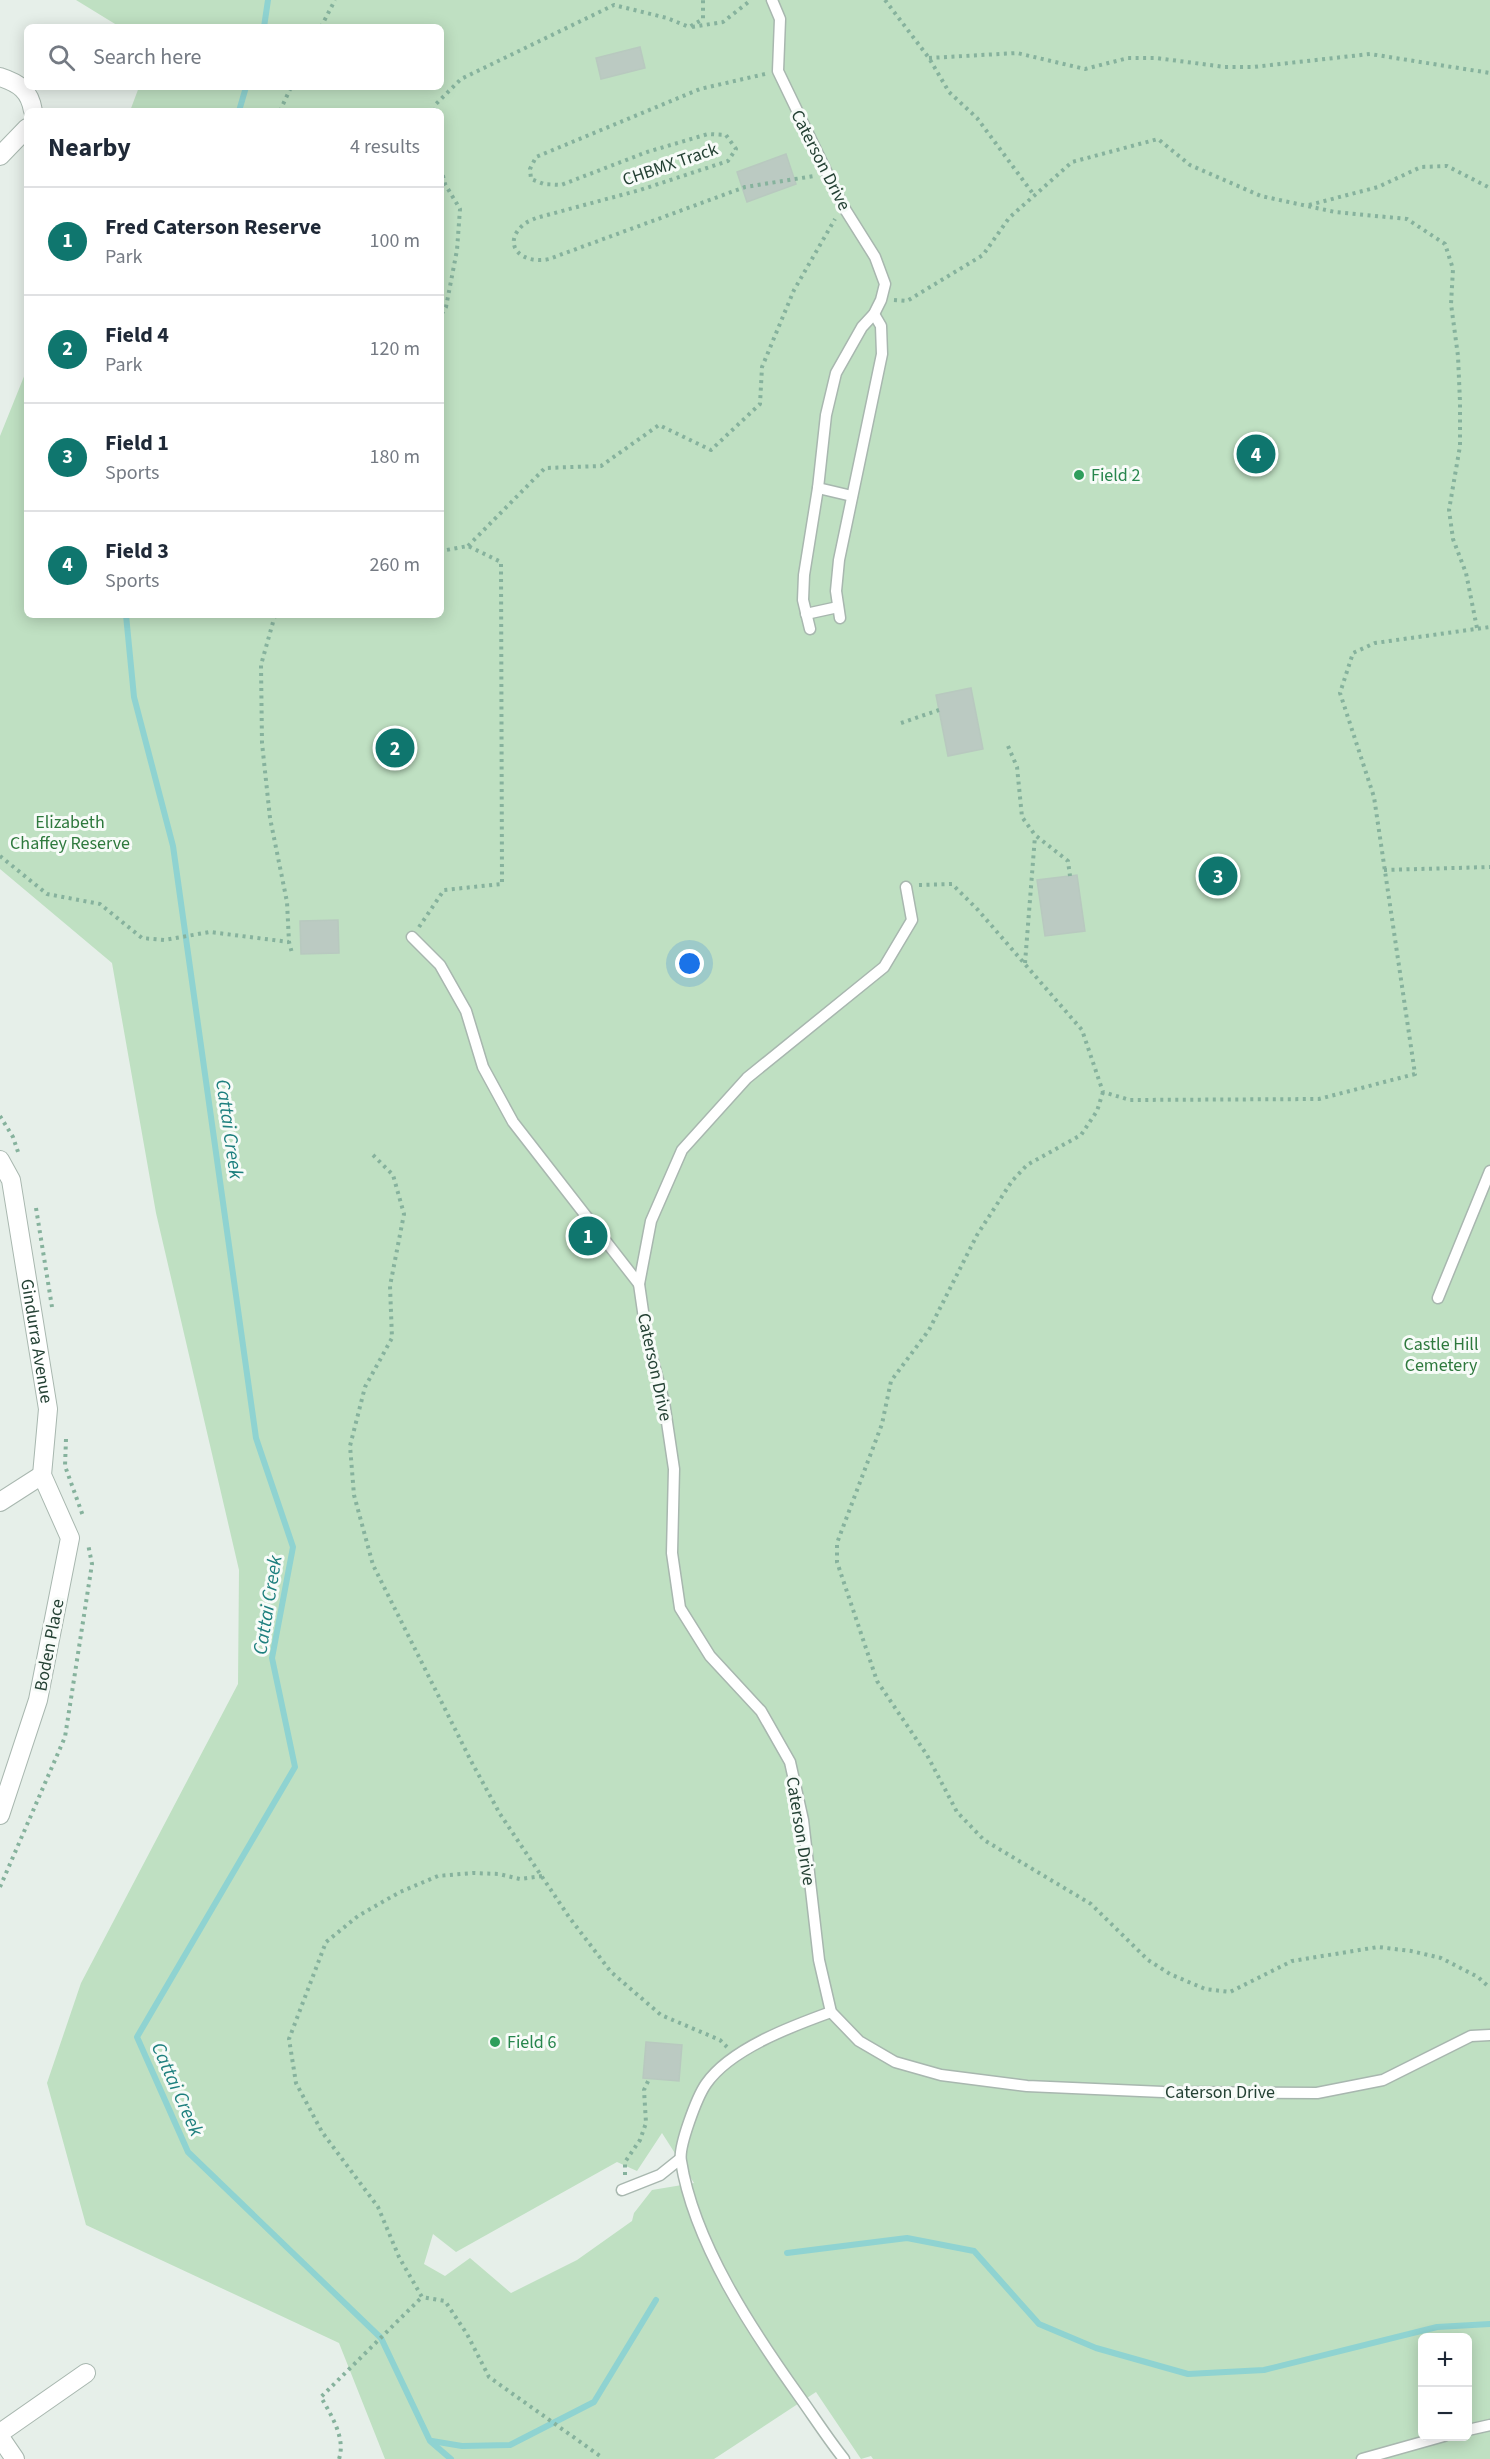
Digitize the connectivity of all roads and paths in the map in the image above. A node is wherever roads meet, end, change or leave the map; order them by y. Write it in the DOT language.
graph roads {
  1 [pos="335,0"];
  2 [pos="703,0"];
  3 [pos="751,0"];
  4 [pos="772,0"];
  5 [pos="885,0"];
  6 [pos="323,24"];
  7 [pos="689,27"];
  8 [pos="929,58"];
  9 [pos="778,71"];
  10 [pos="1490,74"];
  11 [pos="0,77"];
  12 [pos="24,90"];
  13 [pos="24,90"];
  14 [pos="290,90"];
  15 [pos="33,108"];
  16 [pos="281,108"];
  17 [pos="435,108"];
  18 [pos="24,131"];
  19 [pos="0,156"];
  20 [pos="827,174"];
  21 [pos="444,180"];
  22 [pos="1490,188"];
  23 [pos="1035,195"];
  24 [pos="843,206"];
  25 [pos="1309,206"];
  26 [pos="881,300"];
  27 [pos="444,310"];
  28 [pos="874,314"];
  29 [pos="818,488"];
  30 [pos="852,496"];
  31 [pos="468,546"];
  32 [pos="444,550"];
  33 [pos="806,614"];
  34 [pos="274,618"];
  35 [pos="1490,627"];
  36 [pos="1477,628"];
  37 [pos="810,629"];
  38 [pos="939,710"];
  39 [pos="901,723"];
  40 [pos="1008,746"];
  41 [pos="1035,836"];
  42 [pos="0,856"];
  43 [pos="1490,867"];
  44 [pos="1384,870"];
  45 [pos="1070,876"];
  46 [pos="906,887"];
  47 [pos="412,937"];
  48 [pos="289,942"];
  49 [pos="292,953"];
  50 [pos="1025,964"];
  51 [pos="1103,1092"];
  52 [pos="374,1155"];
  53 [pos="0,1160"];
  54 [pos="1490,1171"];
  55 [pos="639,1284"];
  56 [pos="1438,1298"];
  57 [pos="42,1475"];
  58 [pos="0,1502"];
  59 [pos="0,1815"];
  60 [pos="542,1876"];
  61 [pos="1490,1988"];
  62 [pos="831,2012"];
  63 [pos="1490,2035"];
  64 [pos="735,2055"];
  65 [pos="649,2079"];
  66 [pos="680,2159"];
  67 [pos="621,2190"];
  68 [pos="422,2297"];
  69 [pos="86,2373"];
  70 [pos="1490,2425"];
  71 [pos="1472,2429"];
  72 [pos="0,2435"];
  73 [pos="1426,2441"];
  74 [pos="839,2457"];
  75 [pos="15,2459"];
  76 [pos="339,2459"];
  77 [pos="601,2459"];
  78 [pos="1362,2459"];
  1 -- 6 [label="path"];
  2 -- 7 [label="path"];
  3 -- 7 [label="path"];
  4 -- 9 [label="lane, Caterson Drive"];
  5 -- 8 [label="path"];
  7 -- 17 [label="path"];
  8 -- 10 [label="path"];
  8 -- 23 [label="path"];
  9 -- 20 [label="lane, Caterson Drive"];
  9 -- 20 [label="path, CHBMX Track"];
  11 -- 12 [label="street"];
  13 -- 15 [label="street"];
  14 -- 16 [label="path"];
  18 -- 19 [label="street"];
  20 -- 24 [label="lane, Caterson Drive"];
  21 -- 27 [label="path"];
  22 -- 25 [label="path"];
  23 -- 25 [label="path"];
  23 -- 26 [label="path"];
  24 -- 26 [label="lane, Caterson Drive"];
  24 -- 31 [label="path"];
  25 -- 36 [label="path"];
  26 -- 28 [label="lane, Caterson Drive"];
  28 -- 29 [label="lane, Caterson Drive"];
  28 -- 30 [label="lane"];
  29 -- 30 [label="lane"];
  29 -- 33 [label="lane, Caterson Drive"];
  30 -- 33 [label="lane"];
  31 -- 32 [label="path"];
  31 -- 47 [label="path"];
  33 -- 37 [label="lane, Caterson Drive"];
  34 -- 48 [label="path"];
  35 -- 36 [label="path"];
  36 -- 44 [label="path"];
  38 -- 39 [label="path"];
  40 -- 41 [label="path"];
  41 -- 45 [label="path"];
  41 -- 50 [label="path"];
  42 -- 48 [label="path"];
  43 -- 44 [label="path"];
  44 -- 51 [label="path"];
  46 -- 50 [label="path"];
  46 -- 55 [label="lane, Caterson Drive"];
  47 -- 55 [label="lane"];
  48 -- 49 [label="path"];
  50 -- 51 [label="path"];
  51 -- 61 [label="path"];
  52 -- 60 [label="path"];
  53 -- 57 [label="street, Gindurra Avenue"];
  54 -- 56 [label="lane"];
  55 -- 62 [label="lane, Caterson Drive"];
  57 -- 58 [label="street"];
  57 -- 59 [label="street, Boden Place"];
  60 -- 64 [label="path"];
  60 -- 68 [label="path"];
  62 -- 63 [label="lane, Caterson Drive"];
  62 -- 64 [label="lane"];
  64 -- 66 [label="lane"];
  65 -- 67 [label="path"];
  66 -- 67 [label="lane"];
  66 -- 74 [label="lane"];
  68 -- 76 [label="path"];
  68 -- 77 [label="path"];
  69 -- 72 [label="street"];
  70 -- 71 [label="lane"];
  72 -- 75 [label="street"];
  73 -- 78 [label="lane"];
}
